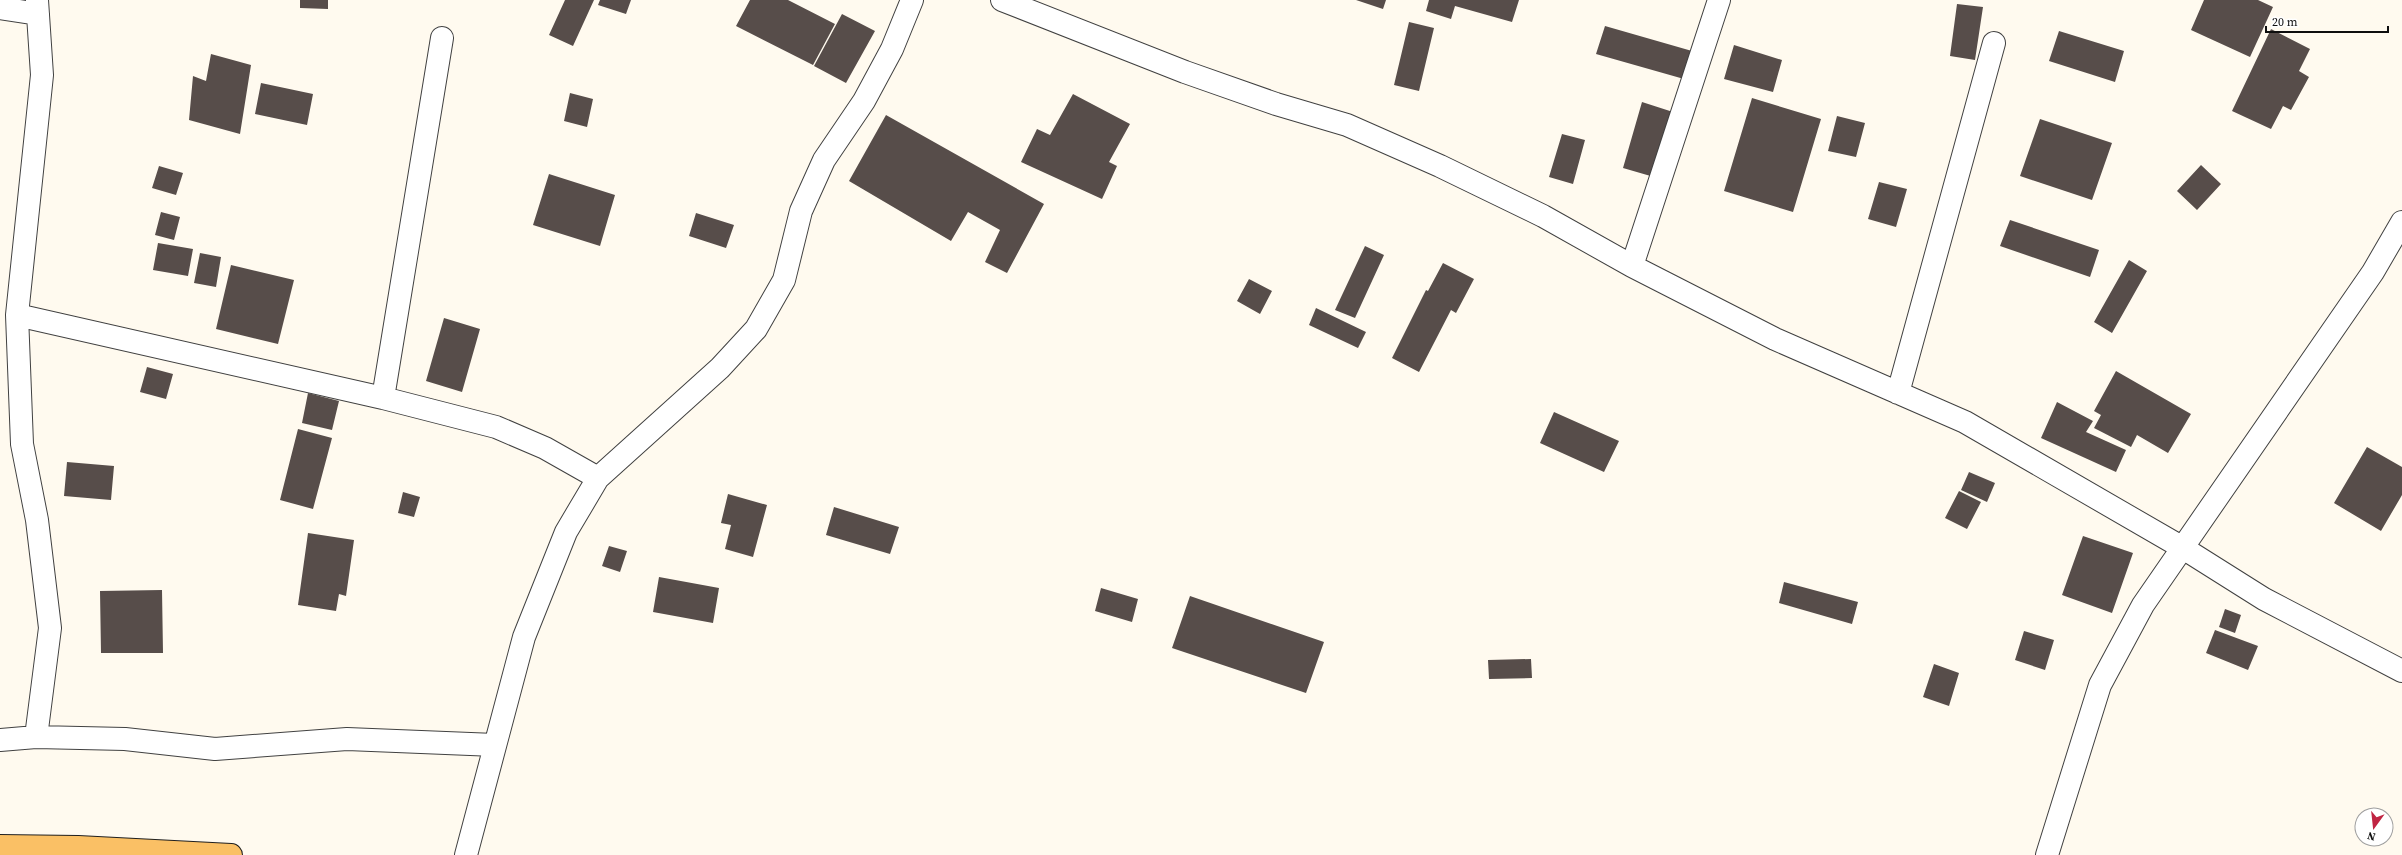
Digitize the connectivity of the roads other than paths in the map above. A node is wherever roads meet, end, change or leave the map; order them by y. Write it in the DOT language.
graph roads {
  1 [pos="912,0"];
  2 [pos="1002,0"];
  3 [pos="1719,0"];
  4 [pos="38,7"];
  5 [pos="0,8"];
  6 [pos="442,38"];
  7 [pos="1994,43"];
  8 [pos="2402,222"];
  9 [pos="1632,266"];
  10 [pos="17,315"];
  11 [pos="1898,393"];
  12 [pos="383,398"];
  13 [pos="598,478"];
  14 [pos="2183,548"];
  15 [pos="2402,671"];
  16 [pos="36,737"];
  17 [pos="0,740"];
  18 [pos="495,745"];
  19 [pos="0,846"];
  20 [pos="232,855"];
  21 [pos="466,855"];
  22 [pos="2047,855"];
  1 -- 13 [label="street"];
  2 -- 9 [label="street"];
  3 -- 9 [label="street"];
  4 -- 5 [label="street"];
  4 -- 10 [label="street"];
  6 -- 12 [label="street"];
  7 -- 11 [label="street"];
  8 -- 14 [label="street"];
  9 -- 11 [label="street"];
  10 -- 12 [label="street"];
  10 -- 16 [label="street"];
  11 -- 14 [label="street"];
  12 -- 13 [label="street"];
  13 -- 18 [label="street"];
  14 -- 15 [label="street"];
  14 -- 22 [label="street"];
  16 -- 17 [label="street"];
  16 -- 18 [label="street"];
  18 -- 21 [label="street"];
  19 -- 20 [label="main road"];
}
